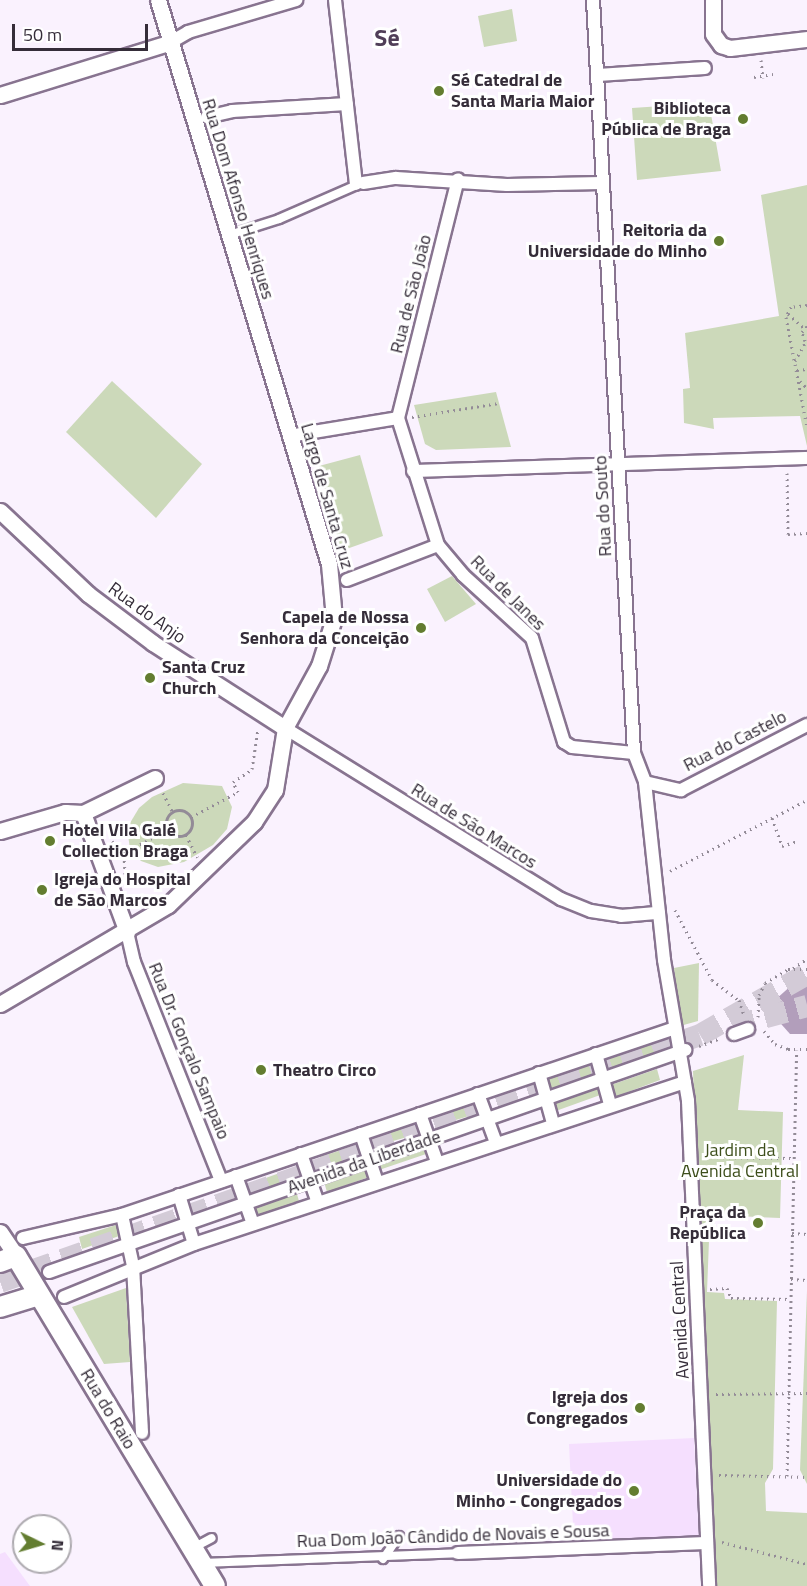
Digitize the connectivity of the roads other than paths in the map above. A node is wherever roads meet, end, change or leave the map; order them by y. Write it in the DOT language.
graph roads {
  1 [pos="158,0"];
  2 [pos="296,0"];
  3 [pos="335,0"];
  4 [pos="594,0"];
  5 [pos="713,0"];
  6 [pos="807,39"];
  7 [pos="171,42"];
  8 [pos="705,68"];
  9 [pos="598,75"];
  10 [pos="0,94"];
  11 [pos="347,104"];
  12 [pos="207,117"];
  13 [pos="458,179"];
  14 [pos="360,183"];
  15 [pos="601,183"];
  16 [pos="229,235"];
  17 [pos="281,408"];
  18 [pos="399,423"];
  19 [pos="289,436"];
  20 [pos="807,458"];
  21 [pos="619,462"];
  22 [pos="413,471"];
  23 [pos="0,511"];
  24 [pos="436,539"];
  25 [pos="347,580"];
  26 [pos="807,725"];
  27 [pos="285,728"];
  28 [pos="635,757"];
  29 [pos="645,782"];
  30 [pos="159,785"];
  31 [pos="84,813"];
  32 [pos="0,831"];
  33 [pos="659,913"];
  34 [pos="127,932"];
  35 [pos="0,1004"];
  36 [pos="756,1026"];
  37 [pos="675,1028"];
  38 [pos="734,1034"];
  39 [pos="683,1051"];
  40 [pos="596,1054"];
  41 [pos="539,1073"];
  42 [pos="602,1080"];
  43 [pos="685,1082"];
  44 [pos="478,1094"];
  45 [pos="546,1100"];
  46 [pos="610,1104"];
  47 [pos="420,1114"];
  48 [pos="487,1120"];
  49 [pos="553,1123"];
  50 [pos="361,1134"];
  51 [pos="428,1140"];
  52 [pos="496,1143"];
  53 [pos="301,1154"];
  54 [pos="369,1161"];
  55 [pos="437,1162"];
  56 [pos="236,1176"];
  57 [pos="220,1181"];
  58 [pos="310,1181"];
  59 [pos="377,1182"];
  60 [pos="180,1195"];
  61 [pos="318,1203"];
  62 [pos="245,1204"];
  63 [pos="122,1215"];
  64 [pos="187,1224"];
  65 [pos="253,1224"];
  66 [pos="0,1232"];
  67 [pos="130,1244"];
  68 [pos="194,1244"];
  69 [pos="13,1252"];
  70 [pos="133,1266"];
  71 [pos="49,1272"];
  72 [pos="39,1295"];
  73 [pos="63,1297"];
  74 [pos="0,1307"];
  75 [pos="142,1433"];
  76 [pos="399,1536"];
  77 [pos="212,1538"];
  78 [pos="706,1543"];
  79 [pos="458,1553"];
  80 [pos="196,1556"];
  81 [pos="383,1559"];
  82 [pos="215,1586"];
  83 [pos="709,1586"];
  1 -- 7 [label="street, Rua Dom Afonso Henriques"];
  2 -- 7 [label="street"];
  3 -- 11 [label="street"];
  4 -- 9 [label="street, Rua do Souto"];
  5 -- 6 [label="street"];
  7 -- 10 [label="street"];
  7 -- 16 [label="street, Rua Dom Afonso Henriques"];
  8 -- 9 [label="street"];
  9 -- 15 [label="street, Rua do Souto"];
  11 -- 12 [label="street"];
  11 -- 14 [label="street"];
  13 -- 14 [label="street"];
  13 -- 15 [label="street"];
  13 -- 18 [label="street, Rua de São João"];
  14 -- 16 [label="lane"];
  15 -- 21 [label="street, Rua do Souto"];
  16 -- 17 [label="street, Rua Dom Afonso Henriques"];
  17 -- 19 [label="street, Largo de Santa Cruz"];
  18 -- 19 [label="street"];
  18 -- 22 [label="street"];
  19 -- 27 [label="street, Largo de Santa Cruz"];
  20 -- 21 [label="street"];
  21 -- 22 [label="street"];
  21 -- 28 [label="street, Rua do Souto"];
  22 -- 24 [label="street"];
  23 -- 27 [label="street, Rua do Anjo"];
  24 -- 25 [label="street"];
  24 -- 28 [label="street, Rua de Janes"];
  26 -- 29 [label="street, Rua do Castelo"];
  27 -- 33 [label="street, Rua de São Marcos"];
  27 -- 34 [label="street, Largo de Santa Cruz"];
  28 -- 29 [label="street, Rua do Souto"];
  29 -- 33 [label="street, Rua do Souto"];
  30 -- 31 [label="street"];
  31 -- 32 [label="street"];
  31 -- 34 [label="street"];
  33 -- 37 [label="street, Avenida Central"];
  34 -- 35 [label="street, Largo de Santa Cruz"];
  34 -- 57 [label="street, Rua Dr. Gonçalo Sampaio"];
  36 -- 38 [label="street"];
  37 -- 39 [label="street, Avenida Central"];
  37 -- 40 [label="street"];
  39 -- 42 [label="street, Avenida da Liberdade"];
  39 -- 43 [label="street, Avenida Central"];
  40 -- 41 [label="street"];
  40 -- 42 [label="street"];
  41 -- 44 [label="street"];
  41 -- 45 [label="street"];
  42 -- 45 [label="street, Avenida da Liberdade"];
  42 -- 46 [label="street"];
  43 -- 46 [label="street"];
  43 -- 78 [label="street, Avenida Central"];
  44 -- 47 [label="street"];
  44 -- 48 [label="street"];
  45 -- 48 [label="street, Avenida da Liberdade"];
  45 -- 49 [label="street"];
  46 -- 49 [label="street"];
  47 -- 50 [label="street"];
  47 -- 51 [label="street"];
  48 -- 51 [label="street, Avenida da Liberdade"];
  48 -- 52 [label="street"];
  49 -- 52 [label="street"];
  50 -- 53 [label="street"];
  50 -- 54 [label="street"];
  51 -- 54 [label="street, Avenida da Liberdade"];
  51 -- 55 [label="street"];
  52 -- 55 [label="street"];
  53 -- 56 [label="street"];
  53 -- 58 [label="street"];
  54 -- 58 [label="street, Avenida da Liberdade"];
  54 -- 59 [label="street"];
  55 -- 59 [label="street"];
  56 -- 57 [label="street"];
  56 -- 62 [label="street"];
  57 -- 60 [label="street"];
  58 -- 61 [label="street"];
  58 -- 62 [label="street, Avenida da Liberdade"];
  59 -- 61 [label="street"];
  60 -- 63 [label="street"];
  60 -- 64 [label="street"];
  61 -- 65 [label="street"];
  62 -- 64 [label="street, Avenida da Liberdade"];
  62 -- 65 [label="street"];
  63 -- 67 [label="street"];
  63 -- 69 [label="street"];
  64 -- 67 [label="street, Avenida da Liberdade"];
  64 -- 68 [label="street"];
  65 -- 68 [label="street"];
  66 -- 69 [label="street, Rua do Raio"];
  67 -- 70 [label="street"];
  67 -- 71 [label="street, Avenida da Liberdade"];
  68 -- 70 [label="street"];
  69 -- 72 [label="street, Rua do Raio"];
  70 -- 73 [label="street"];
  70 -- 75 [label="street"];
  72 -- 74 [label="street"];
  72 -- 80 [label="street, Rua do Raio"];
  76 -- 81 [label="lane"];
  77 -- 80 [label="lane"];
  78 -- 79 [label="street, Rua Dom João Cândido de Novais e Sousa"];
  78 -- 83 [label="street, Avenida Central"];
  79 -- 81 [label="lane, Rua Dom João Cândido de Novais e Sousa"];
  80 -- 81 [label="lane, Rua Dom João Cândido de Novais e Sousa"];
  80 -- 82 [label="street, Rua do Raio"];
}
